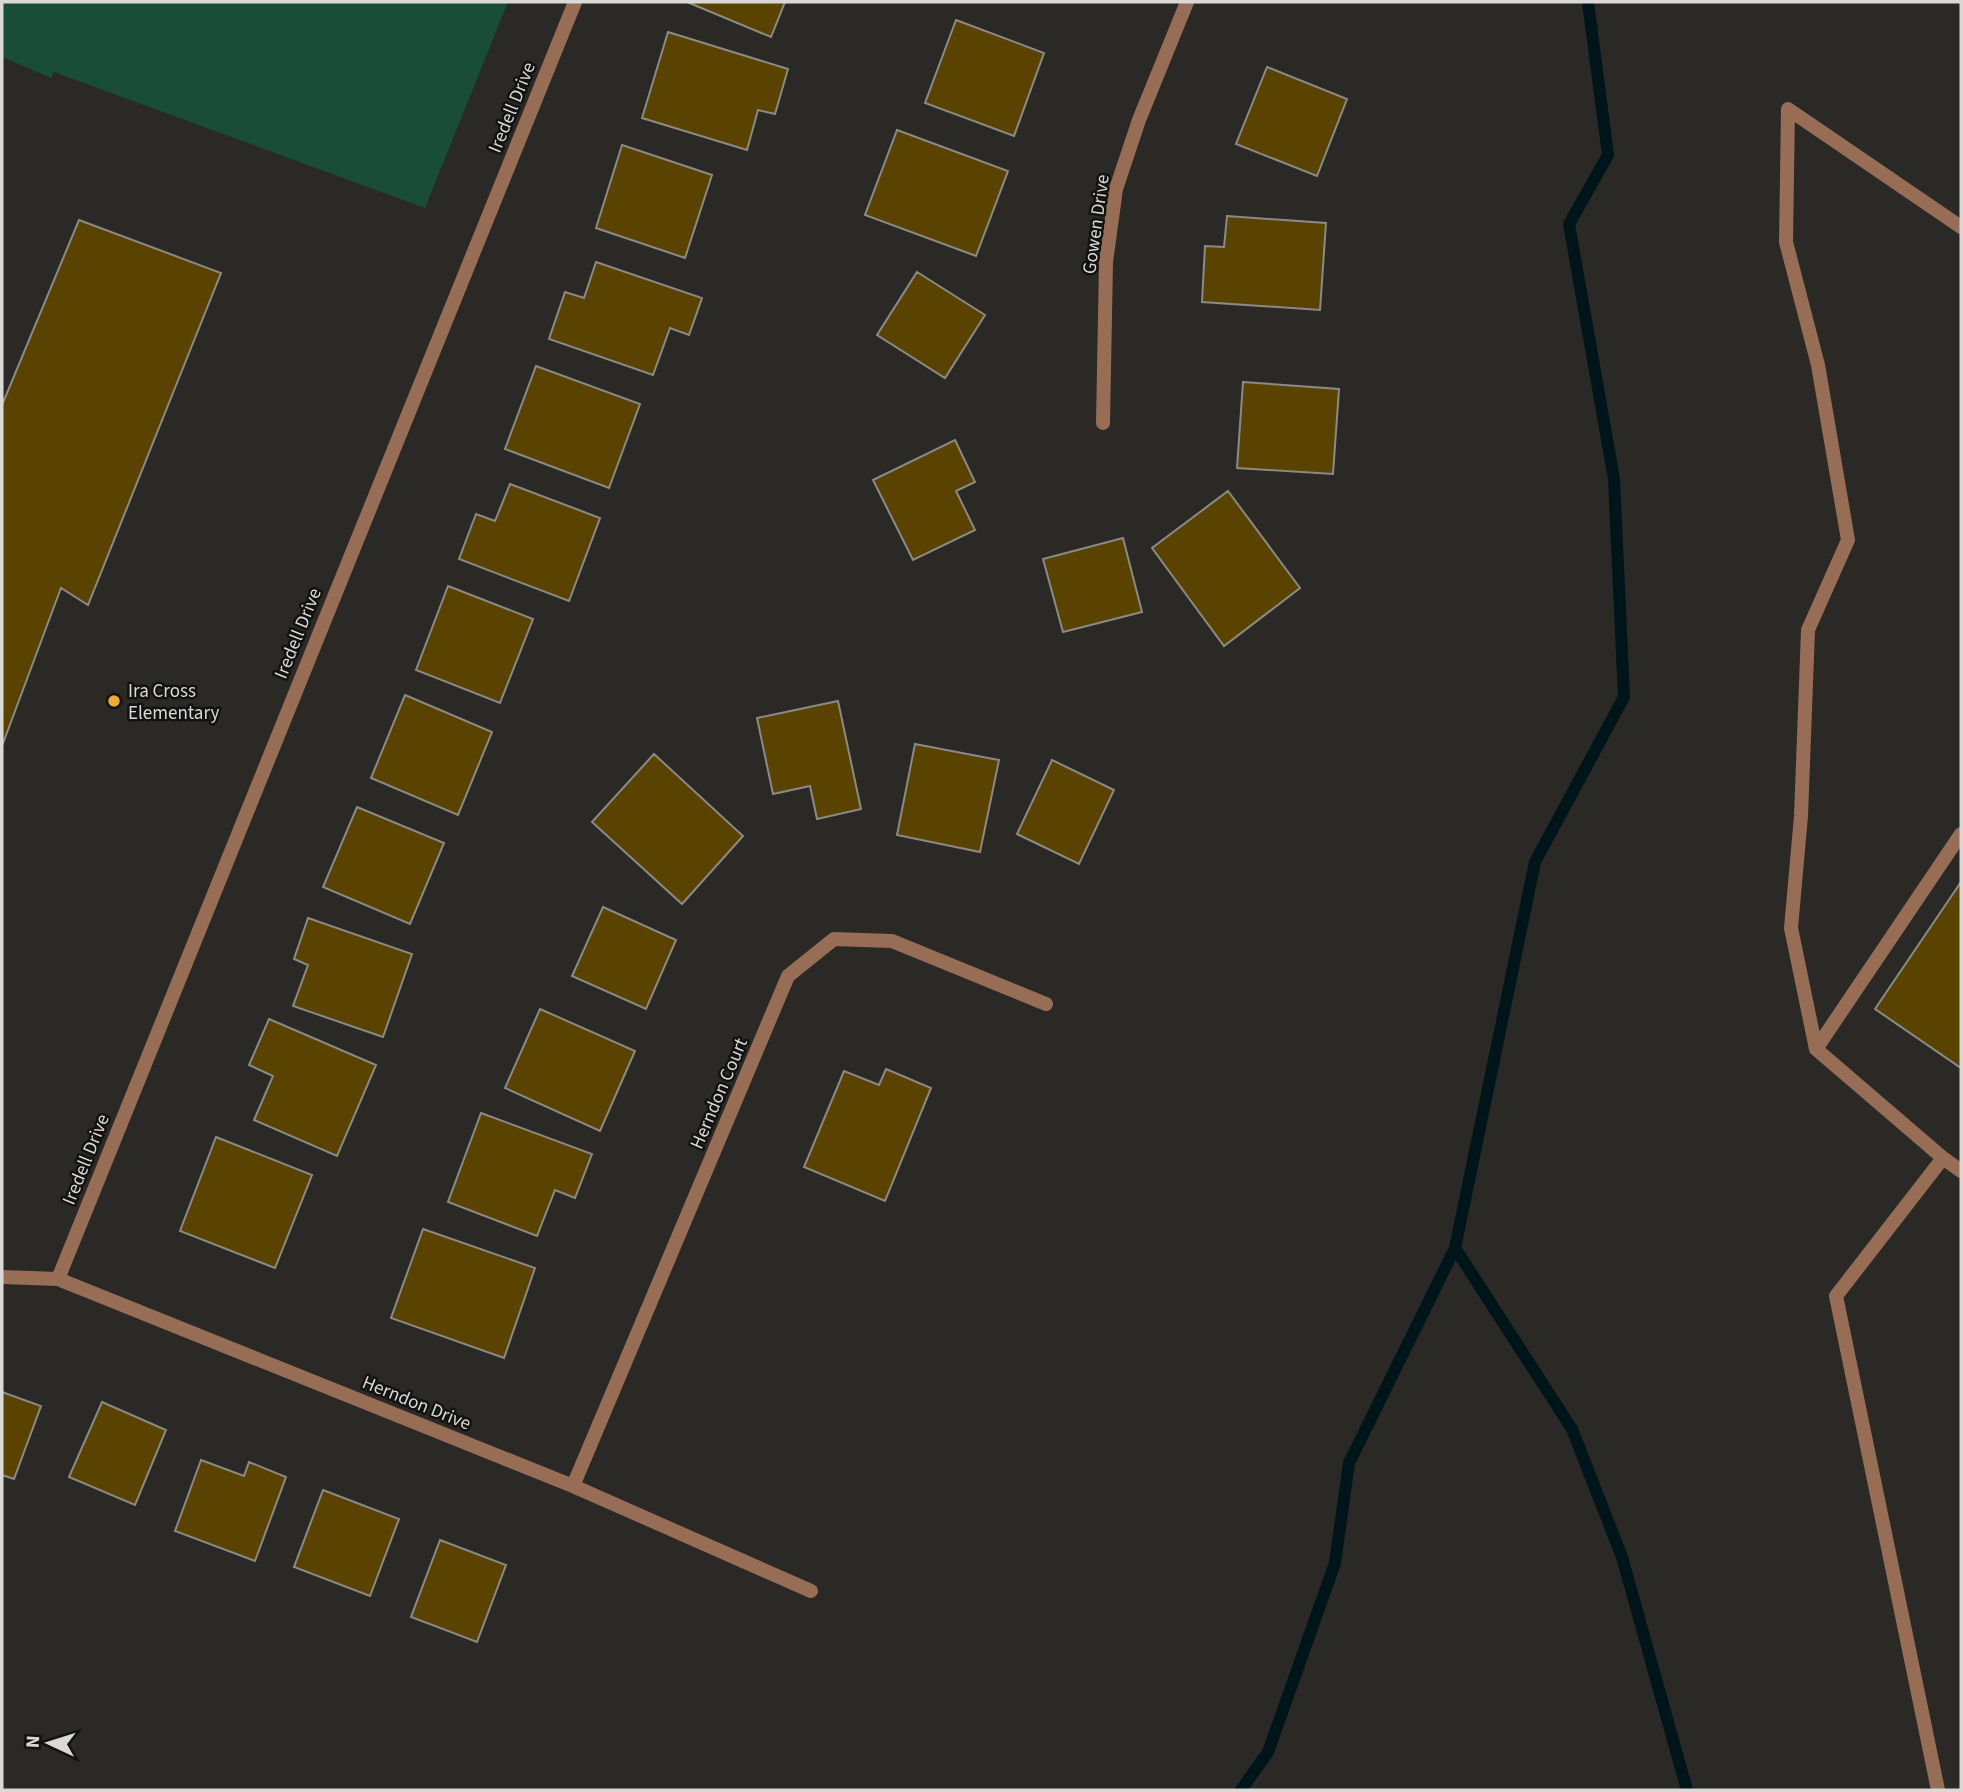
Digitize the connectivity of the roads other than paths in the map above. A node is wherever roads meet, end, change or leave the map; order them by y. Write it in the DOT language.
graph roads {
  1 [pos="575,2"];
  2 [pos="1187,2"];
  3 [pos="1961,227"];
  4 [pos="1103,423"];
  5 [pos="1961,834"];
  6 [pos="1046,1004"];
  7 [pos="1816,1049"];
  8 [pos="1943,1158"];
  9 [pos="1961,1171"];
  10 [pos="2,1277"];
  11 [pos="58,1279"];
  12 [pos="573,1486"];
  13 [pos="811,1591"];
  14 [pos="1938,1790"];
  1 -- 11 [label="street, Iredell Drive"];
  2 -- 4 [label="street, Gowen Drive"];
  3 -- 7 [label="street"];
  5 -- 7 [label="street"];
  6 -- 12 [label="street, Herndon Court"];
  7 -- 8 [label="street"];
  8 -- 9 [label="street"];
  8 -- 14 [label="street"];
  10 -- 11 [label="street, Herndon Drive"];
  11 -- 12 [label="street, Herndon Drive"];
  12 -- 13 [label="street, Herndon Drive"];
}
